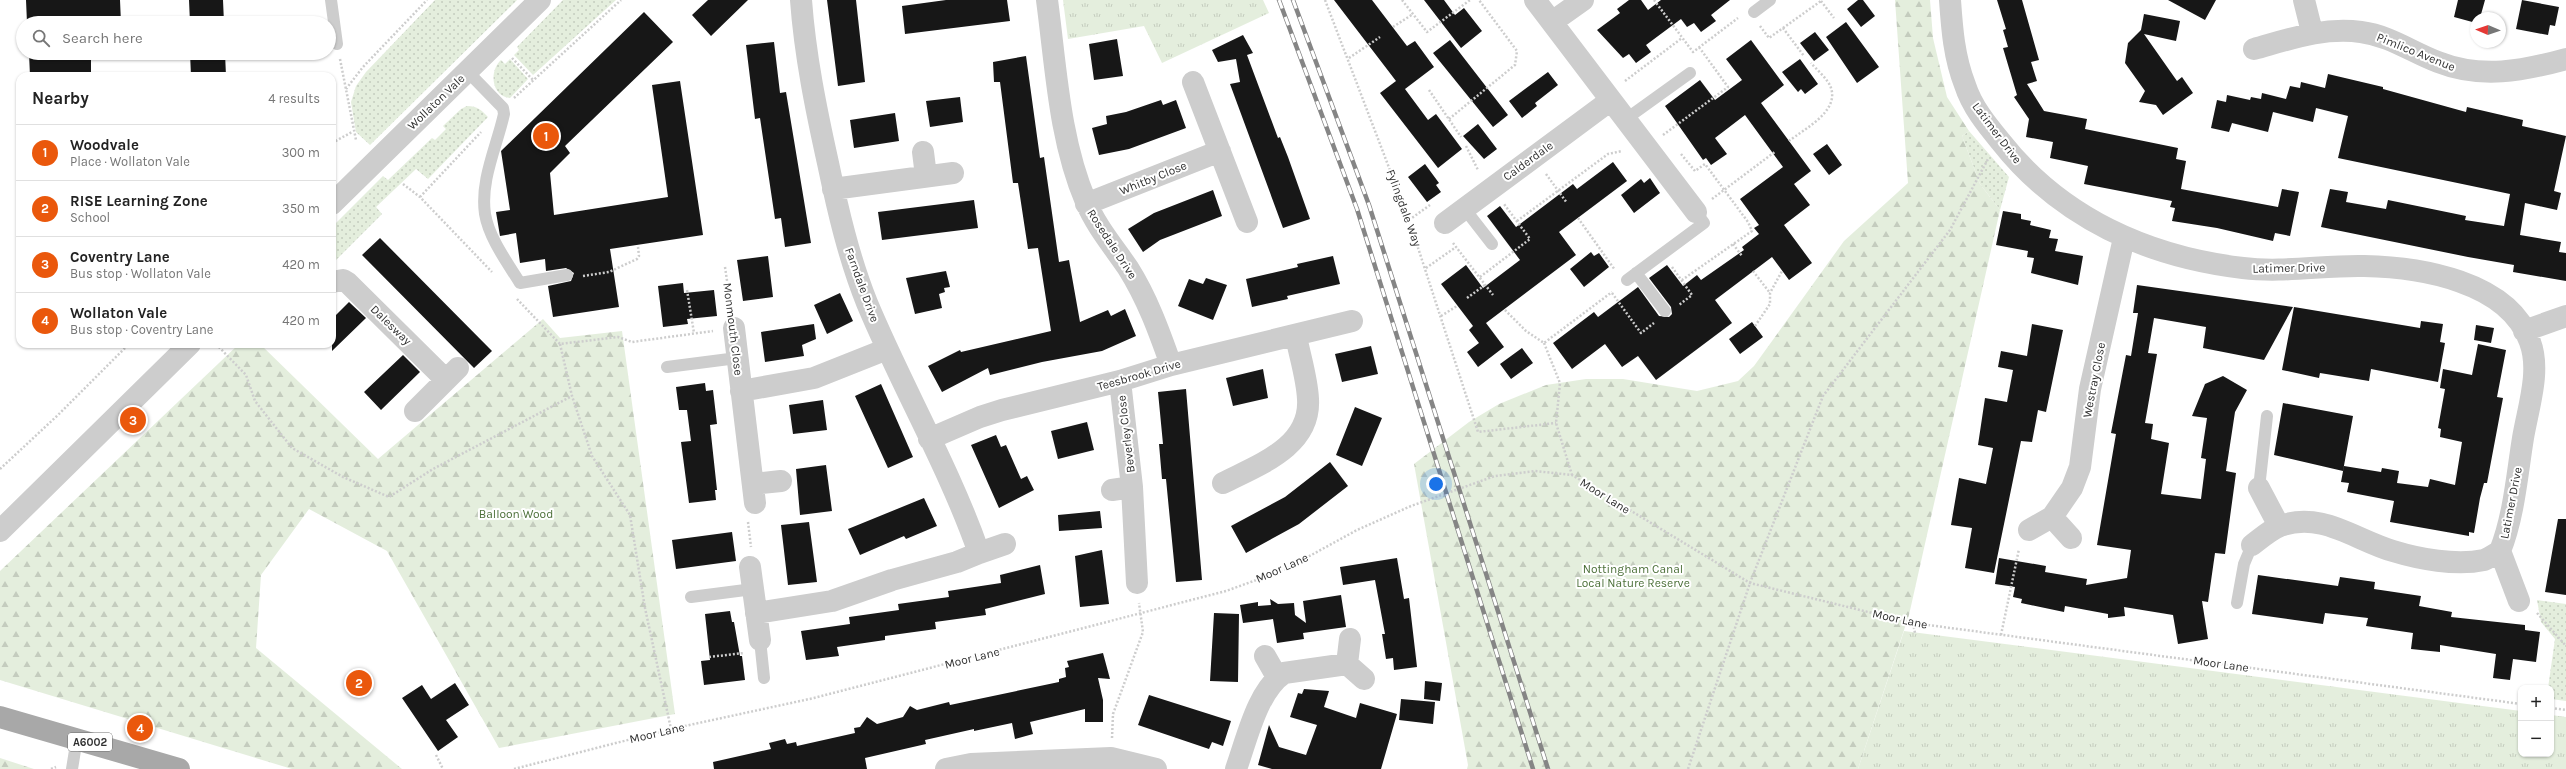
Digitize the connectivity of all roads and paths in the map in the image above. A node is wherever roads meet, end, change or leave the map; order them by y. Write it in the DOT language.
graph roads {
  1 [pos="331,0"];
  2 [pos="427,0"];
  3 [pos="540,0"];
  4 [pos="621,0"];
  5 [pos="801,0"];
  6 [pos="1047,0"];
  7 [pos="1325,0"];
  8 [pos="1402,0"];
  9 [pos="1470,0"];
  10 [pos="1479,0"];
  11 [pos="1535,0"];
  12 [pos="1583,0"];
  13 [pos="1654,0"];
  14 [pos="1770,0"];
  15 [pos="1950,0"];
  16 [pos="2304,0"];
  17 [pos="1821,1"];
  18 [pos="1413,14"];
  19 [pos="333,16"];
  20 [pos="1751,16"];
  21 [pos="1834,18"];
  22 [pos="1552,22"];
  23 [pos="1393,28"];
  24 [pos="1783,28"];
  25 [pos="2312,32"];
  26 [pos="1380,36"];
  27 [pos="336,37"];
  28 [pos="1682,38"];
  29 [pos="497,41"];
  30 [pos="337,44"];
  31 [pos="1699,47"];
  32 [pos="2254,49"];
  33 [pos="1804,56"];
  34 [pos="1349,58"];
  35 [pos="2566,59"];
  36 [pos="1811,63"];
  37 [pos="467,71"];
  38 [pos="1690,73"];
  39 [pos="534,81"];
  40 [pos="1624,81"];
  41 [pos="1193,82"];
  42 [pos="346,89"];
  43 [pos="1428,90"];
  44 [pos="1611,100"];
  45 [pos="503,108"];
  46 [pos="1449,120"];
  47 [pos="1626,120"];
  48 [pos="352,132"];
  49 [pos="1461,137"];
  50 [pos="1999,139"];
  51 [pos="356,140"];
  52 [pos="336,141"];
  53 [pos="1789,141"];
  54 [pos="1645,145"];
  55 [pos="1466,146"];
  56 [pos="1220,151"];
  57 [pos="1776,151"];
  58 [pos="923,152"];
  59 [pos="1534,157"];
  60 [pos="1478,170"];
  61 [pos="953,172"];
  62 [pos="926,176"];
  63 [pos="833,188"];
  64 [pos="1557,190"];
  65 [pos="420,197"];
  66 [pos="336,200"];
  67 [pos="1566,203"];
  68 [pos="1086,204"];
  69 [pos="1464,208"];
  70 [pos="1696,212"];
  71 [pos="1578,218"];
  72 [pos="1247,222"];
  73 [pos="1517,222"];
  74 [pos="1449,232"];
  75 [pos="2124,238"];
  76 [pos="1492,244"];
  77 [pos="1733,244"];
  78 [pos="1456,246"];
  79 [pos="638,247"];
  80 [pos="1663,254"];
  81 [pos="1742,256"];
  82 [pos="725,267"];
  83 [pos="1426,268"];
  84 [pos="1753,271"];
  85 [pos="1782,271"];
  86 [pos="567,275"];
  87 [pos="1629,279"];
  88 [pos="336,281"];
  89 [pos="1485,285"];
  90 [pos="687,290"];
  91 [pos="1770,293"];
  92 [pos="1493,295"];
  93 [pos="1692,296"];
  94 [pos="1467,298"];
  95 [pos="1457,306"];
  96 [pos="1505,310"];
  97 [pos="1665,311"];
  98 [pos="1441,316"];
  99 [pos="2566,316"];
  100 [pos="1352,321"];
  101 [pos="1755,326"];
  102 [pos="734,328"];
  103 [pos="2524,332"];
  104 [pos="694,333"];
  105 [pos="1296,336"];
  106 [pos="618,337"];
  107 [pos="1544,343"];
  108 [pos="560,344"];
  109 [pos="125,348"];
  110 [pos="186,348"];
  111 [pos="220,348"];
  112 [pos="887,349"];
  113 [pos="737,358"];
  114 [pos="1171,365"];
  115 [pos="667,367"];
  116 [pos="1120,381"];
  117 [pos="741,391"];
  118 [pos="572,396"];
  119 [pos="415,411"];
  120 [pos="2267,416"];
  121 [pos="1556,423"];
  122 [pos="929,439"];
  123 [pos="0,468"];
  124 [pos="1572,475"];
  125 [pos="781,481"];
  126 [pos="1223,484"];
  127 [pos="2259,488"];
  128 [pos="754,494"];
  129 [pos="2052,517"];
  130 [pos="2278,526"];
  131 [pos="2029,530"];
  132 [pos="0,531"];
  133 [pos="2071,538"];
  134 [pos="1005,544"];
  135 [pos="2252,545"];
  136 [pos="2500,551"];
  137 [pos="979,553"];
  138 [pos="750,567"];
  139 [pos="1137,583"];
  140 [pos="1750,583"];
  141 [pos="753,589"];
  142 [pos="691,597"];
  143 [pos="2519,601"];
  144 [pos="2237,603"];
  145 [pos="756,613"];
  146 [pos="1140,614"];
  147 [pos="1913,623"];
  148 [pos="1915,633"];
  149 [pos="2001,635"];
  150 [pos="1350,639"];
  151 [pos="761,645"];
  152 [pos="2566,646"];
  153 [pos="1265,656"];
  154 [pos="709,657"];
  155 [pos="1347,664"];
  156 [pos="1277,677"];
  157 [pos="764,678"];
  158 [pos="1364,679"];
  159 [pos="2518,704"];
  160 [pos="2554,708"];
  161 [pos="2566,710"];
  162 [pos="0,716"];
  163 [pos="671,730"];
  164 [pos="77,738"];
  165 [pos="436,755"];
  166 [pos="1122,763"];
  167 [pos="72,769"];
  168 [pos="179,769"];
  169 [pos="443,769"];
  170 [pos="514,769"];
  171 [pos="946,769"];
  172 [pos="1156,769"];
  173 [pos="1236,769"];
  174 [pos="1688,769"];
  1 -- 19 [label="lane"];
  2 -- 42 [label="path"];
  3 -- 29 [label="street, Wollaton Vale"];
  4 -- 39 [label="path"];
  5 -- 63 [label="street, Farndale Drive"];
  6 -- 68 [label="street, Rosedale Drive"];
  7 -- 34 [label="path, Fylingdale Way"];
  8 -- 18 [label="path"];
  9 -- 18 [label="path"];
  10 -- 46 [label="path"];
  11 -- 22 [label="street"];
  12 -- 22 [label="street"];
  13 -- 28 [label="path"];
  14 -- 20 [label="lane"];
  15 -- 50 [label="street, Latimer Drive"];
  16 -- 25 [label="street"];
  17 -- 21 [label="path"];
  17 -- 24 [label="path"];
  18 -- 23 [label="path"];
  20 -- 24 [label="path"];
  20 -- 31 [label="path"];
  22 -- 44 [label="street"];
  24 -- 33 [label="path"];
  25 -- 32 [label="street, Pimlico Avenue"];
  25 -- 35 [label="street, Pimlico Avenue"];
  26 -- 34 [label="path"];
  27 -- 30 [label="lane"];
  28 -- 31 [label="path"];
  28 -- 40 [label="path"];
  29 -- 37 [label="street, Wollaton Vale"];
  29 -- 39 [label="path"];
  30 -- 42 [label="path"];
  31 -- 54 [label="path"];
  34 -- 83 [label="path, Fylingdale Way"];
  36 -- 53 [label="path"];
  37 -- 45 [label="lane"];
  37 -- 66 [label="street, Wollaton Vale"];
  38 -- 47 [label="lane"];
  39 -- 45 [label="path"];
  41 -- 56 [label="street"];
  42 -- 48 [label="path"];
  43 -- 46 [label="path"];
  44 -- 47 [label="street"];
  44 -- 59 [label="street, Calderdale"];
  45 -- 65 [label="path"];
  45 -- 86 [label="lane"];
  46 -- 49 [label="path"];
  47 -- 54 [label="street"];
  48 -- 51 [label="path"];
  48 -- 52 [label="path"];
  50 -- 75 [label="street, Latimer Drive"];
  50 -- 140 [label="path"];
  54 -- 64 [label="path"];
  54 -- 70 [label="street"];
  55 -- 60 [label="path"];
  56 -- 68 [label="street, Whitby Close"];
  56 -- 72 [label="street"];
  57 -- 70 [label="path"];
  58 -- 62 [label="street"];
  59 -- 64 [label="path"];
  59 -- 69 [label="street, Calderdale"];
  61 -- 62 [label="street"];
  62 -- 63 [label="street"];
  63 -- 112 [label="street, Farndale Drive"];
  64 -- 67 [label="path"];
  64 -- 73 [label="path"];
  68 -- 114 [label="street, Rosedale Drive"];
  69 -- 74 [label="street, Calderdale"];
  69 -- 76 [label="lane"];
  70 -- 80 [label="lane"];
  71 -- 87 [label="path"];
  74 -- 78 [label="path"];
  75 -- 103 [label="street, Latimer Drive"];
  75 -- 129 [label="street, Westray Close"];
  77 -- 81 [label="path"];
  78 -- 83 [label="path"];
  78 -- 89 [label="path"];
  79 -- 86 [label="path"];
  80 -- 87 [label="lane"];
  80 -- 93 [label="path"];
  82 -- 102 [label="path, Monmouth Close"];
  83 -- 98 [label="path, Fylingdale Way"];
  84 -- 91 [label="path"];
  85 -- 91 [label="path"];
  87 -- 97 [label="lane"];
  87 -- 107 [label="path"];
  88 -- 119 [label="street, Dalesway"];
  89 -- 92 [label="path"];
  89 -- 94 [label="path"];
  90 -- 104 [label="path"];
  91 -- 101 [label="path"];
  95 -- 98 [label="path"];
  96 -- 107 [label="path"];
  98 -- 121 [label="path, Fylingdale Way"];
  99 -- 103 [label="street"];
  100 -- 105 [label="street, Teesbrook Drive"];
  102 -- 104 [label="path"];
  102 -- 113 [label="street, Monmouth Close"];
  103 -- 136 [label="street, Latimer Drive"];
  104 -- 106 [label="path"];
  105 -- 114 [label="street, Teesbrook Drive"];
  105 -- 126 [label="street"];
  107 -- 121 [label="path"];
  108 -- 118 [label="path"];
  109 -- 123 [label="path"];
  110 -- 132 [label="street"];
  111 -- 118 [label="path"];
  112 -- 117 [label="street, Monmouth Close"];
  112 -- 122 [label="street, Farndale Drive"];
  113 -- 115 [label="lane"];
  113 -- 117 [label="street, Monmouth Close"];
  114 -- 116 [label="street, Teesbrook Drive"];
  116 -- 122 [label="street, Teesbrook Drive"];
  116 -- 139 [label="street, Beverley Close"];
  117 -- 128 [label="street, Monmouth Close"];
  118 -- 163 [label="path"];
  120 -- 127 [label="lane"];
  121 -- 124 [label="path"];
  122 -- 137 [label="street, Farndale Drive"];
  124 -- 140 [label="path, Moor Lane"];
  124 -- 146 [label="path, Moor Lane"];
  125 -- 128 [label="street"];
  127 -- 130 [label="street"];
  128 -- 138 [label="path"];
  129 -- 131 [label="street, Westray Close"];
  129 -- 133 [label="street"];
  130 -- 135 [label="street, Latimer Drive"];
  130 -- 136 [label="street, Latimer Drive"];
  131 -- 149 [label="path"];
  134 -- 137 [label="street"];
  135 -- 144 [label="lane"];
  136 -- 143 [label="street, Latimer Drive"];
  137 -- 145 [label="street"];
  138 -- 141 [label="street"];
  140 -- 147 [label="path, Moor Lane"];
  140 -- 174 [label="path"];
  141 -- 142 [label="lane"];
  141 -- 145 [label="street"];
  143 -- 152 [label="path"];
  145 -- 151 [label="street"];
  146 -- 163 [label="path, Moor Lane"];
  146 -- 166 [label="path"];
  147 -- 148 [label="path"];
  147 -- 149 [label="path, Moor Lane"];
  149 -- 159 [label="path, Moor Lane"];
  150 -- 155 [label="street"];
  151 -- 154 [label="path"];
  151 -- 157 [label="lane"];
  153 -- 156 [label="street"];
  155 -- 156 [label="street"];
  155 -- 158 [label="street"];
  156 -- 173 [label="street"];
  160 -- 161 [label="path"];
  162 -- 164 [label="main road, A6002"];
  163 -- 170 [label="path, Moor Lane"];
  164 -- 167 [label="lane"];
  164 -- 168 [label="main road, A6002"];
  165 -- 169 [label="path"];
  166 -- 171 [label="street"];
  166 -- 172 [label="street"];
}
